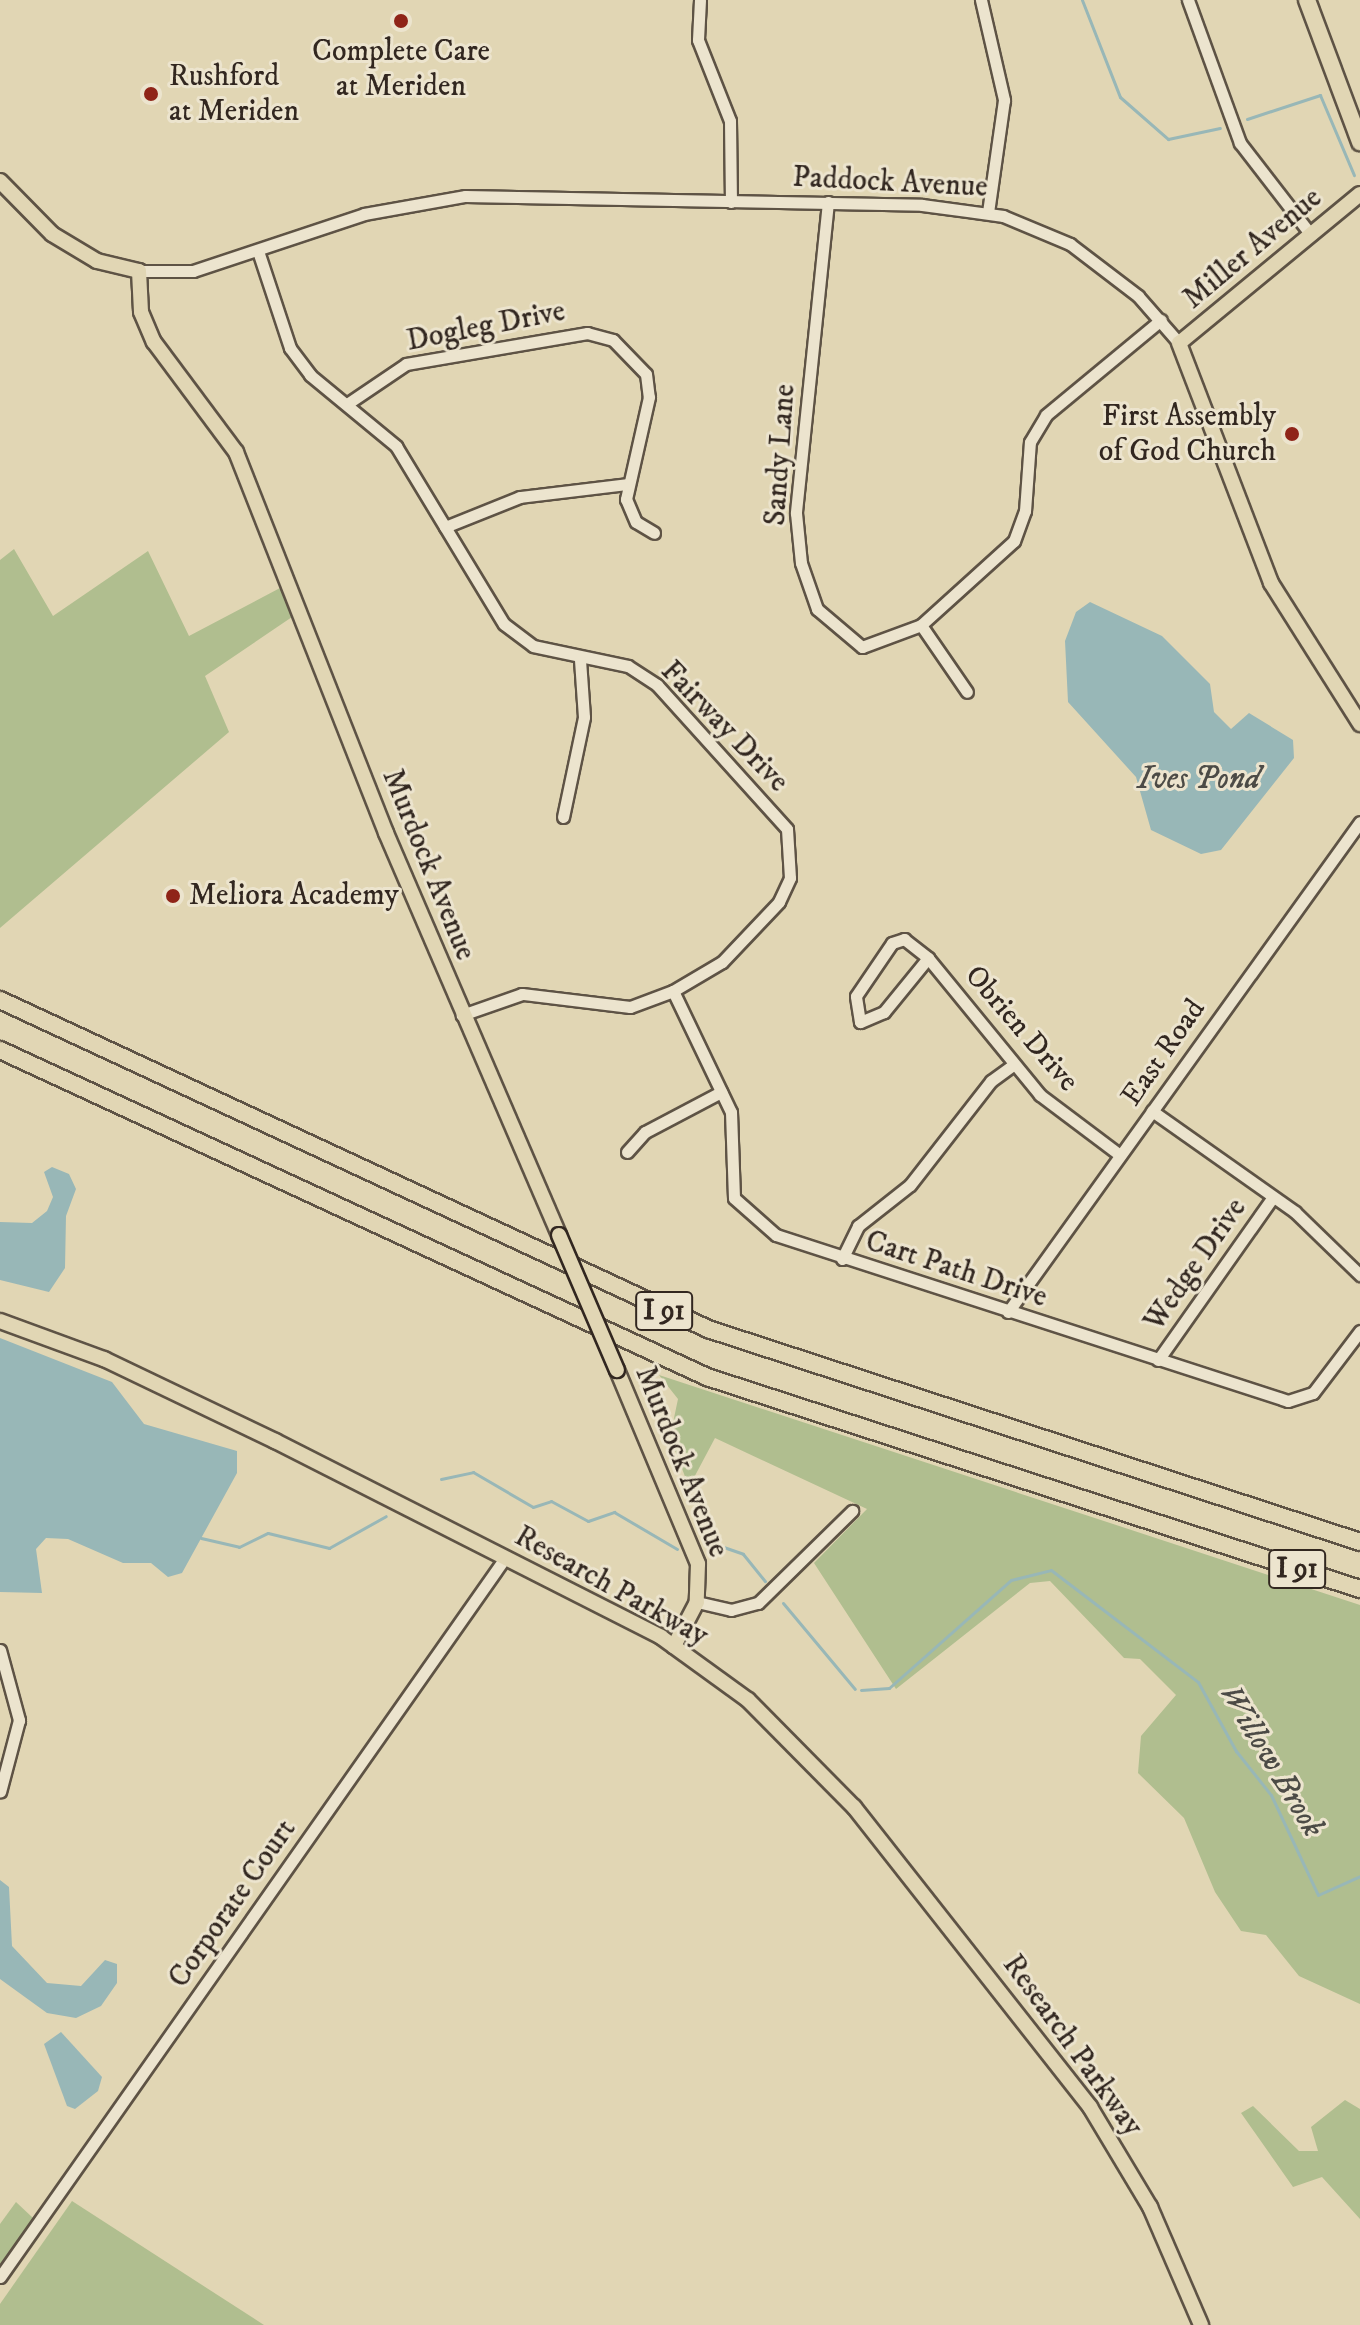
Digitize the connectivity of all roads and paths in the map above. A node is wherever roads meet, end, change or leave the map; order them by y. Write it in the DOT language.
graph roads {
  1 [pos="700,0"];
  2 [pos="981,0"];
  3 [pos="1188,0"];
  4 [pos="1307,0"];
  5 [pos="1360,142"];
  6 [pos="0,181"];
  7 [pos="1360,194"];
  8 [pos="731,202"];
  9 [pos="828,202"];
  10 [pos="988,213"];
  11 [pos="1311,235"];
  12 [pos="259,254"];
  13 [pos="139,271"];
  14 [pos="1161,320"];
  15 [pos="1179,343"];
  16 [pos="347,404"];
  17 [pos="627,484"];
  18 [pos="445,527"];
  19 [pos="654,533"];
  20 [pos="921,625"];
  21 [pos="580,660"];
  22 [pos="967,692"];
  23 [pos="1360,724"];
  24 [pos="563,817"];
  25 [pos="1360,822"];
  26 [pos="928,958"];
  27 [pos="673,991"];
  28 [pos="0,1000"];
  29 [pos="462,1015"];
  30 [pos="0,1050"];
  31 [pos="1013,1065"];
  32 [pos="721,1092"];
  33 [pos="1152,1111"];
  34 [pos="627,1152"];
  35 [pos="1120,1155"];
  36 [pos="1273,1197"];
  37 [pos="842,1259"];
  38 [pos="1360,1275"];
  39 [pos="1008,1312"];
  40 [pos="0,1321"];
  41 [pos="1360,1331"];
  42 [pos="1158,1360"];
  43 [pos="852,1511"];
  44 [pos="1360,1542"];
  45 [pos="505,1558"];
  46 [pos="1360,1589"];
  47 [pos="697,1602"];
  48 [pos="674,1646"];
  49 [pos="0,1650"];
  50 [pos="0,1792"];
  51 [pos="0,2277"];
  52 [pos="1201,2325"];
  1 -- 8 [label="street"];
  2 -- 10 [label="street"];
  3 -- 11 [label="street"];
  4 -- 5 [label="highway"];
  6 -- 13 [label="main road"];
  7 -- 11 [label="main road, Miller Avenue"];
  8 -- 9 [label="street, Paddock Avenue"];
  8 -- 12 [label="street, Paddock Avenue"];
  9 -- 10 [label="street, Paddock Avenue"];
  9 -- 20 [label="street, Sandy Lane"];
  10 -- 14 [label="street, Paddock Avenue"];
  11 -- 15 [label="main road, Miller Avenue"];
  12 -- 13 [label="street, Paddock Avenue"];
  12 -- 16 [label="street, Fairway Drive"];
  13 -- 29 [label="main road, Murdock Avenue"];
  14 -- 15 [label="street, Paddock Avenue"];
  14 -- 20 [label="street, Sandy Lane"];
  15 -- 23 [label="main road, Paddock Avenue"];
  16 -- 17 [label="street, Dogleg Drive"];
  16 -- 18 [label="street, Fairway Drive"];
  17 -- 18 [label="street"];
  17 -- 19 [label="street"];
  18 -- 21 [label="street, Fairway Drive"];
  20 -- 22 [label="street"];
  21 -- 24 [label="street"];
  21 -- 27 [label="street, Fairway Drive"];
  25 -- 33 [label="street, East Road"];
  26 -- 26 [label="street, Obrien Drive"];
  26 -- 31 [label="street, Obrien Drive"];
  27 -- 29 [label="street, Fairway Drive"];
  27 -- 32 [label="street, Cart Path Drive"];
  28 -- 44 [label="highway, I 91"];
  29 -- 47 [label="main road, Murdock Avenue, bridge"];
  30 -- 46 [label="highway, I 91"];
  31 -- 35 [label="street, Obrien Drive"];
  31 -- 37 [label="street"];
  32 -- 34 [label="street"];
  32 -- 37 [label="street, Cart Path Drive"];
  33 -- 35 [label="street, East Road"];
  33 -- 36 [label="street"];
  35 -- 39 [label="street, East Road"];
  36 -- 38 [label="street"];
  36 -- 42 [label="street, Wedge Drive"];
  37 -- 39 [label="street, Cart Path Drive"];
  39 -- 42 [label="street, Cart Path Drive"];
  40 -- 45 [label="main road, Research Parkway"];
  41 -- 42 [label="street, Cart Path Drive"];
  43 -- 47 [label="street"];
  45 -- 48 [label="main road, Research Parkway"];
  45 -- 51 [label="street, Corporate Court"];
  47 -- 48 [label="main road, Murdock Avenue"];
  48 -- 52 [label="main road, Research Parkway"];
  49 -- 50 [label="street"];
}
